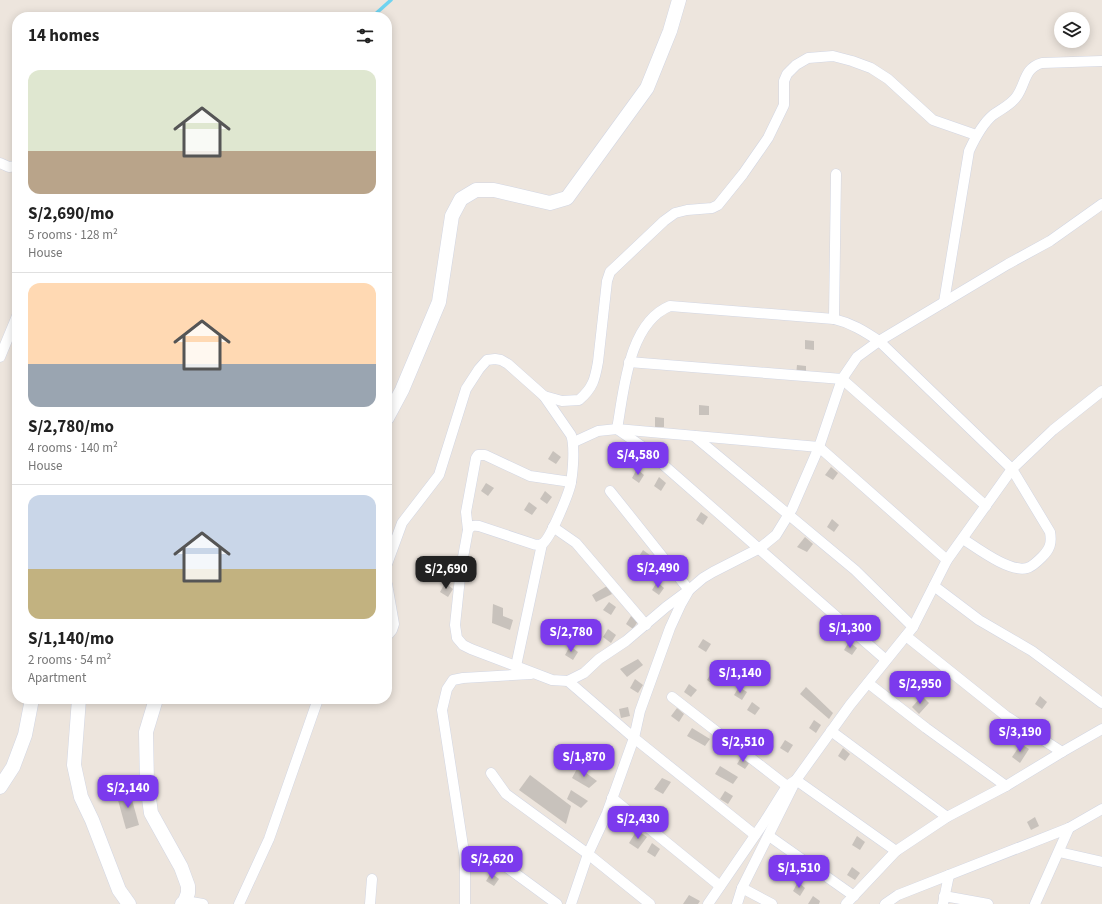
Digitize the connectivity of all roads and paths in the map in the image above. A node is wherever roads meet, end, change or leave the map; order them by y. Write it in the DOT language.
graph roads {
  1 [pos="679,0"];
  2 [pos="1102,61"];
  3 [pos="976,135"];
  4 [pos="0,163"];
  5 [pos="12,166"];
  6 [pos="836,174"];
  7 [pos="1102,204"];
  8 [pos="944,302"];
  9 [pos="834,319"];
  10 [pos="12,328"];
  11 [pos="879,340"];
  12 [pos="0,357"];
  13 [pos="629,362"];
  14 [pos="842,379"];
  15 [pos="1102,391"];
  16 [pos="544,396"];
  17 [pos="392,409"];
  18 [pos="617,429"];
  19 [pos="694,436"];
  20 [pos="574,442"];
  21 [pos="819,447"];
  22 [pos="1012,469"];
  23 [pos="571,482"];
  24 [pos="610,491"];
  25 [pos="986,506"];
  26 [pos="788,514"];
  27 [pos="553,527"];
  28 [pos="468,530"];
  29 [pos="963,539"];
  30 [pos="542,544"];
  31 [pos="760,548"];
  32 [pos="392,551"];
  33 [pos="947,560"];
  34 [pos="934,586"];
  35 [pos="689,590"];
  36 [pos="392,613"];
  37 [pos="646,626"];
  38 [pos="913,627"];
  39 [pos="392,630"];
  40 [pos="906,636"];
  41 [pos="886,660"];
  42 [pos="516,666"];
  43 [pos="536,674"];
  44 [pos="568,681"];
  45 [pos="868,683"];
  46 [pos="672,697"];
  47 [pos="1102,702"];
  48 [pos="31,704"];
  49 [pos="79,704"];
  50 [pos="154,704"];
  51 [pos="316,704"];
  52 [pos="1102,729"];
  53 [pos="831,731"];
  54 [pos="634,738"];
  55 [pos="1062,752"];
  56 [pos="491,774"];
  57 [pos="796,780"];
  58 [pos="787,786"];
  59 [pos="1006,786"];
  60 [pos="0,787"];
  61 [pos="612,798"];
  62 [pos="1102,809"];
  63 [pos="947,817"];
  64 [pos="1069,828"];
  65 [pos="755,835"];
  66 [pos="769,836"];
  67 [pos="896,851"];
  68 [pos="486,852"];
  69 [pos="1059,852"];
  70 [pos="588,854"];
  71 [pos="1102,862"];
  72 [pos="949,876"];
  73 [pos="372,879"];
  74 [pos="720,886"];
  75 [pos="742,888"];
  76 [pos="854,896"];
  77 [pos="943,900"];
  78 [pos="184,903"];
  79 [pos="129,904"];
  80 [pos="203,904"];
  81 [pos="239,904"];
  82 [pos="370,904"];
  83 [pos="465,904"];
  84 [pos="556,904"];
  85 [pos="571,904"];
  86 [pos="650,904"];
  87 [pos="708,904"];
  88 [pos="737,904"];
  89 [pos="772,904"];
  90 [pos="846,904"];
  91 [pos="885,904"];
  92 [pos="988,904"];
  93 [pos="1036,904"];
  1 -- 17 [label="main road"];
  2 -- 3 [label="street"];
  3 -- 8 [label="street"];
  3 -- 16 [label="street"];
  4 -- 5 [label="street"];
  6 -- 9 [label="street"];
  7 -- 8 [label="street"];
  8 -- 11 [label="street"];
  9 -- 11 [label="street"];
  9 -- 13 [label="street"];
  10 -- 12 [label="street"];
  11 -- 14 [label="street"];
  11 -- 22 [label="street"];
  13 -- 14 [label="street"];
  13 -- 18 [label="street"];
  14 -- 21 [label="street"];
  14 -- 25 [label="street"];
  15 -- 22 [label="street"];
  16 -- 20 [label="street"];
  16 -- 32 [label="street"];
  18 -- 19 [label="street"];
  18 -- 20 [label="street"];
  18 -- 31 [label="street"];
  19 -- 21 [label="street"];
  19 -- 26 [label="street"];
  20 -- 23 [label="street"];
  21 -- 26 [label="street"];
  21 -- 33 [label="street"];
  22 -- 25 [label="street"];
  22 -- 29 [label="street"];
  23 -- 27 [label="street"];
  23 -- 28 [label="street"];
  24 -- 35 [label="street"];
  25 -- 29 [label="street"];
  26 -- 31 [label="street"];
  26 -- 38 [label="street"];
  27 -- 30 [label="street"];
  27 -- 37 [label="street"];
  28 -- 30 [label="street"];
  28 -- 42 [label="street"];
  29 -- 33 [label="street"];
  30 -- 42 [label="street"];
  31 -- 35 [label="street"];
  31 -- 41 [label="street"];
  33 -- 34 [label="street"];
  34 -- 38 [label="street"];
  34 -- 47 [label="street"];
  35 -- 37 [label="street"];
  35 -- 54 [label="street"];
  36 -- 39 [label="street"];
  37 -- 44 [label="street"];
  38 -- 40 [label="street"];
  40 -- 41 [label="street"];
  40 -- 55 [label="street"];
  41 -- 45 [label="street"];
  42 -- 43 [label="street"];
  43 -- 44 [label="street"];
  43 -- 83 [label="street"];
  44 -- 54 [label="street"];
  45 -- 53 [label="street"];
  45 -- 59 [label="street"];
  46 -- 58 [label="street"];
  48 -- 60 [label="main road"];
  49 -- 79 [label="main road"];
  50 -- 78 [label="main road"];
  51 -- 81 [label="street"];
  52 -- 55 [label="street"];
  53 -- 57 [label="street"];
  53 -- 63 [label="street"];
  54 -- 61 [label="street"];
  54 -- 65 [label="street"];
  55 -- 59 [label="street"];
  56 -- 70 [label="street"];
  57 -- 58 [label="street"];
  57 -- 66 [label="street"];
  57 -- 67 [label="street"];
  58 -- 65 [label="street"];
  59 -- 63 [label="street"];
  61 -- 70 [label="street"];
  61 -- 74 [label="street"];
  62 -- 64 [label="street"];
  63 -- 67 [label="street"];
  64 -- 69 [label="street"];
  64 -- 72 [label="street"];
  65 -- 74 [label="street"];
  66 -- 75 [label="street"];
  66 -- 76 [label="street"];
  67 -- 76 [label="street"];
  68 -- 84 [label="street"];
  69 -- 71 [label="street"];
  69 -- 93 [label="street"];
  70 -- 85 [label="street"];
  70 -- 86 [label="street"];
  72 -- 77 [label="street"];
  72 -- 91 [label="street"];
  73 -- 82 [label="street"];
  74 -- 87 [label="street"];
  75 -- 88 [label="street"];
  75 -- 89 [label="street"];
  76 -- 90 [label="street"];
  77 -- 92 [label="street"];
  78 -- 80 [label="street"];
}
